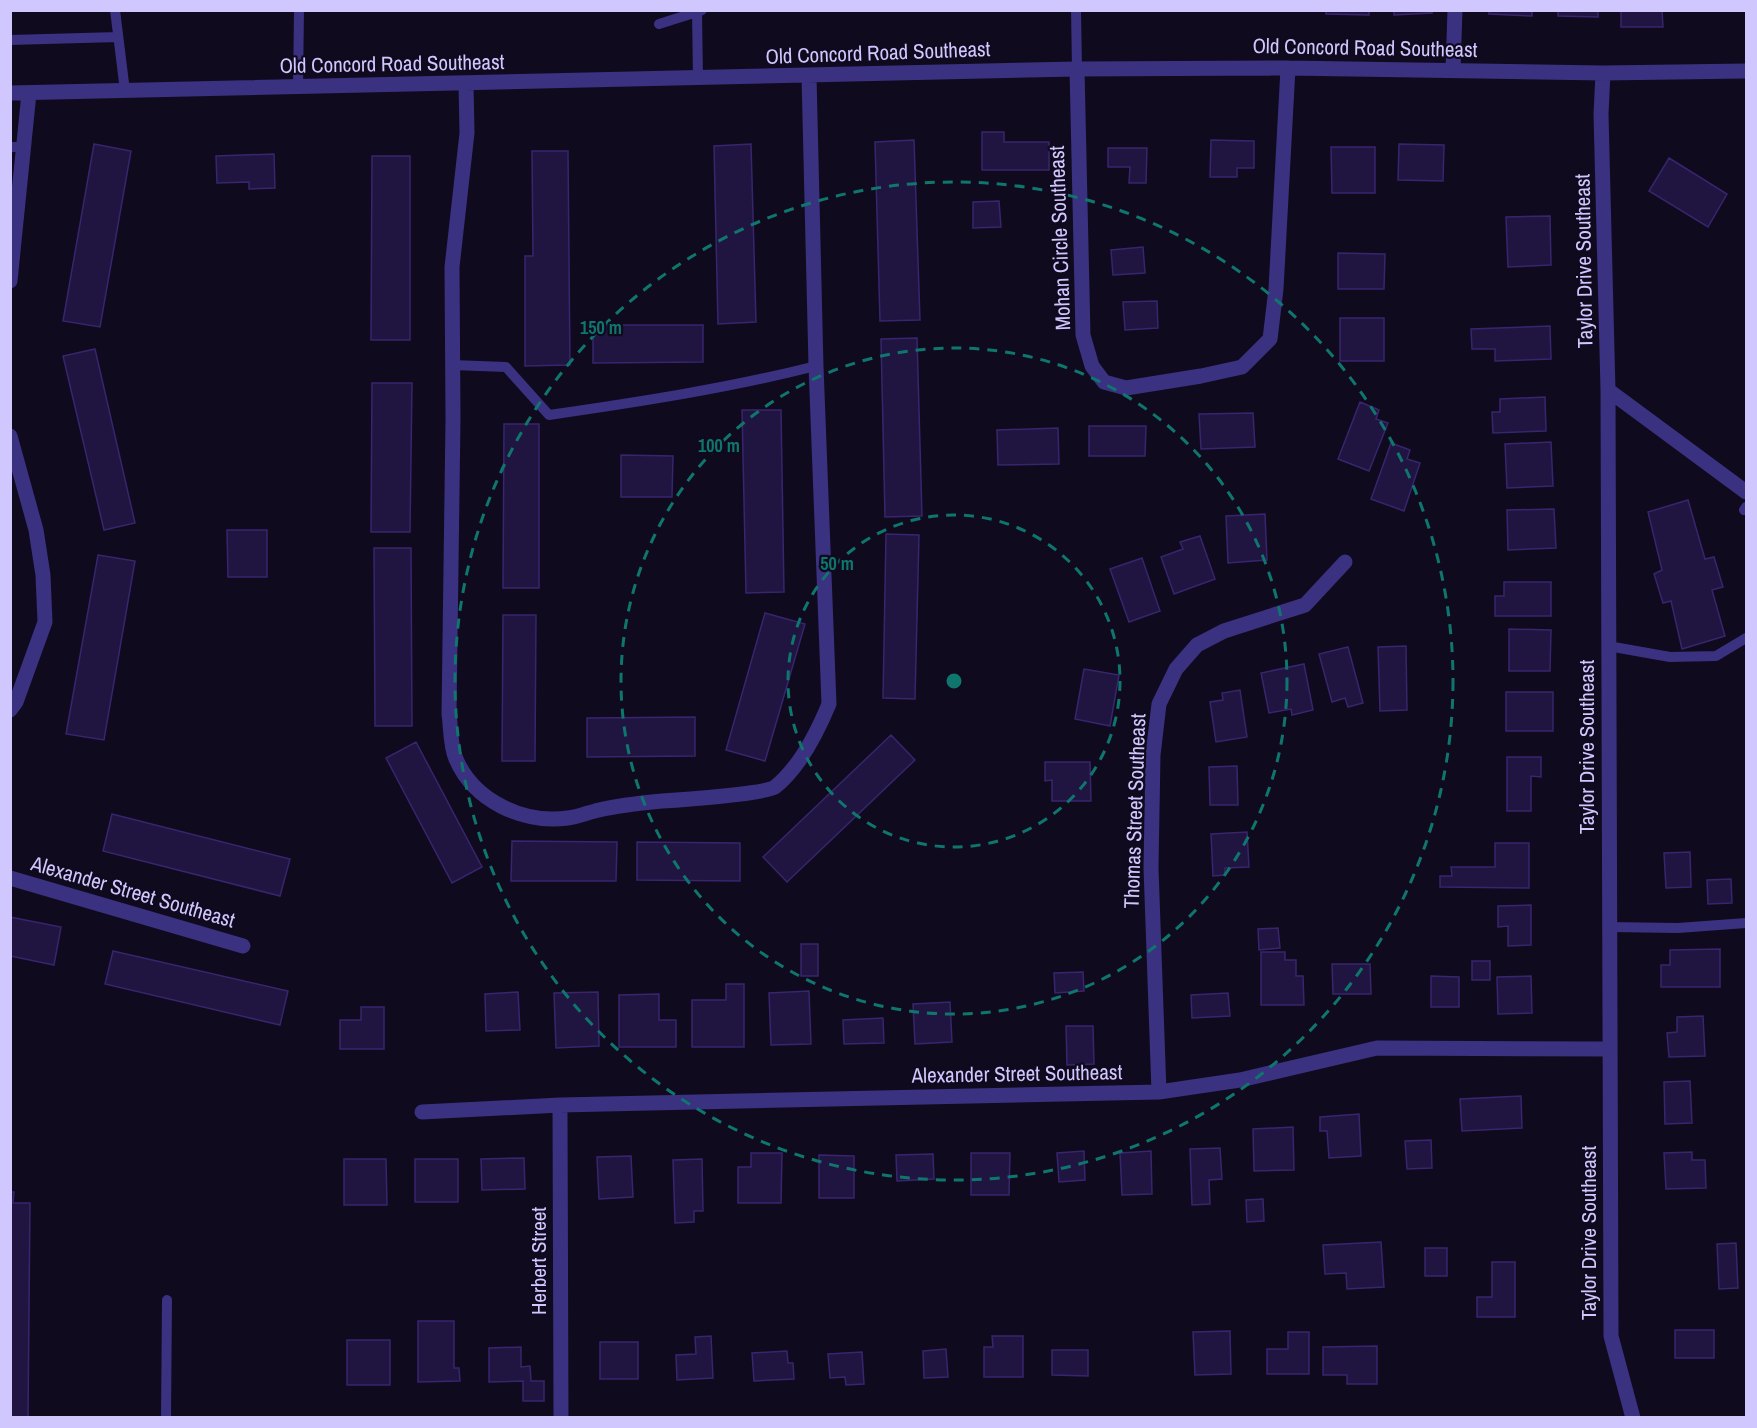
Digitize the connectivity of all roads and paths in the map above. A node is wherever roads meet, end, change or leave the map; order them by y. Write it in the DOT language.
graph roads {
  1 [pos="115,10"];
  2 [pos="299,10"];
  3 [pos="1076,10"];
  4 [pos="1455,10"];
  5 [pos="699,11"];
  6 [pos="659,24"];
  7 [pos="118,37"];
  8 [pos="10,40"];
  9 [pos="1288,68"];
  10 [pos="1077,69"];
  11 [pos="1453,70"];
  12 [pos="1746,71"];
  13 [pos="1603,73"];
  14 [pos="809,76"];
  15 [pos="698,79"];
  16 [pos="466,84"];
  17 [pos="298,87"];
  18 [pos="125,91"];
  19 [pos="10,93"];
  20 [pos="29,93"];
  21 [pos="17,147"];
  22 [pos="10,281"];
  23 [pos="452,365"];
  24 [pos="816,366"];
  25 [pos="1608,390"];
  26 [pos="10,436"];
  27 [pos="1746,492"];
  28 [pos="1345,562"];
  29 [pos="1746,638"];
  30 [pos="1608,646"];
  31 [pos="10,710"];
  32 [pos="10,878"];
  33 [pos="1746,923"];
  34 [pos="1608,927"];
  35 [pos="243,946"];
  36 [pos="1609,1049"];
  37 [pos="1159,1092"];
  38 [pos="560,1105"];
  39 [pos="422,1112"];
  40 [pos="167,1300"];
  41 [pos="166,1418"];
  42 [pos="561,1418"];
  43 [pos="1633,1418"];
  1 -- 7 [label="lane"];
  2 -- 17 [label="lane"];
  3 -- 10 [label="lane"];
  4 -- 11 [label="street"];
  5 -- 6 [label="lane"];
  5 -- 15 [label="lane"];
  7 -- 8 [label="lane"];
  7 -- 18 [label="lane"];
  9 -- 10 [label="street, Old Concord Road Southeast"];
  9 -- 10 [label="street, Mohan Circle Southeast"];
  9 -- 11 [label="street, Old Concord Road Southeast"];
  10 -- 14 [label="street, Old Concord Road Southeast"];
  11 -- 13 [label="street, Old Concord Road Southeast"];
  12 -- 13 [label="street, Old Concord Road Southeast"];
  13 -- 25 [label="street, Taylor Drive Southeast"];
  14 -- 15 [label="street, Old Concord Road Southeast"];
  14 -- 24 [label="street"];
  15 -- 16 [label="street, Old Concord Road Southeast"];
  16 -- 17 [label="street, Old Concord Road Southeast"];
  16 -- 23 [label="street"];
  17 -- 18 [label="street, Old Concord Road Southeast"];
  18 -- 20 [label="street, Old Concord Road Southeast"];
  19 -- 20 [label="street, Old Concord Road Southeast"];
  20 -- 21 [label="street"];
  21 -- 22 [label="street"];
  23 -- 24 [label="lane"];
  23 -- 24 [label="street"];
  25 -- 27 [label="street"];
  25 -- 30 [label="street, Taylor Drive Southeast"];
  26 -- 31 [label="street"];
  28 -- 37 [label="street, Thomas Street Southeast"];
  29 -- 30 [label="lane"];
  30 -- 34 [label="street, Taylor Drive Southeast"];
  32 -- 35 [label="street, Alexander Street Southeast"];
  33 -- 34 [label="lane"];
  34 -- 36 [label="street, Taylor Drive Southeast"];
  36 -- 37 [label="street, Alexander Street Southeast"];
  36 -- 43 [label="street, Taylor Drive Southeast"];
  37 -- 38 [label="street, Alexander Street Southeast"];
  38 -- 39 [label="street, Alexander Street Southeast"];
  38 -- 42 [label="street, Herbert Street"];
  40 -- 41 [label="lane"];
}
